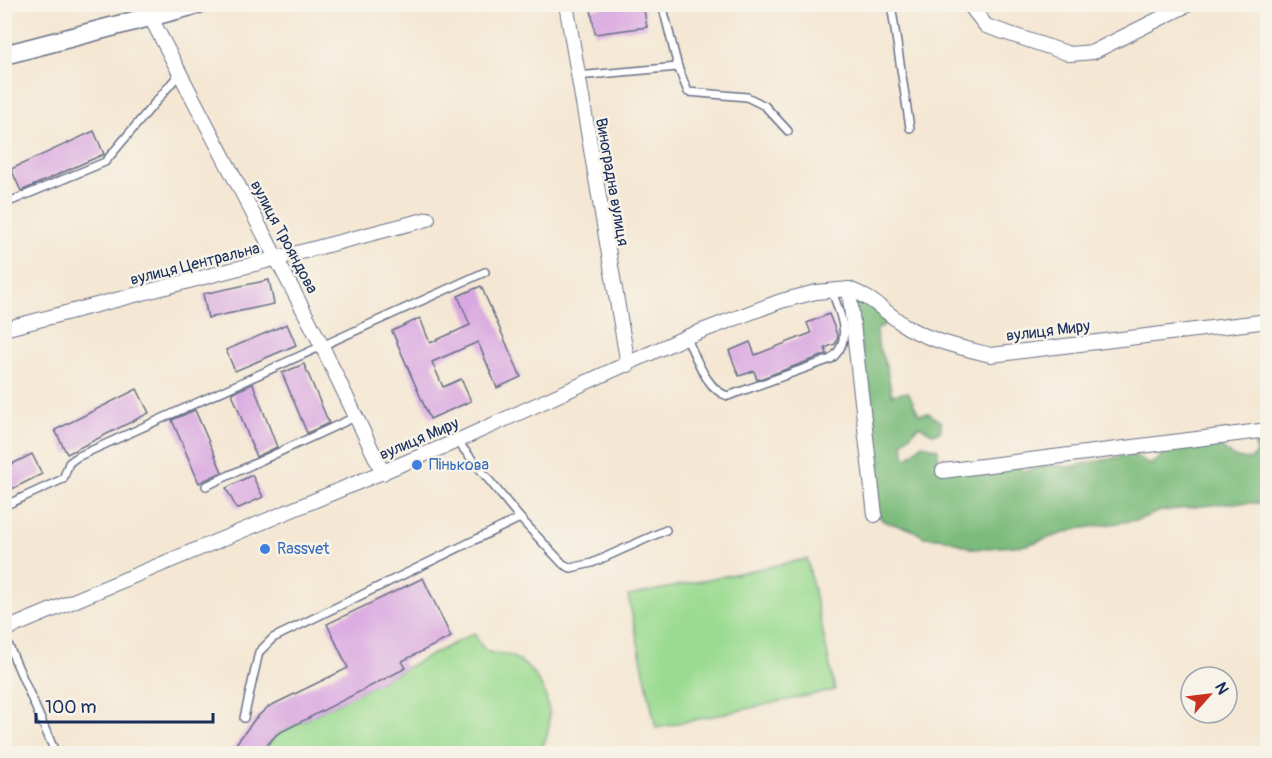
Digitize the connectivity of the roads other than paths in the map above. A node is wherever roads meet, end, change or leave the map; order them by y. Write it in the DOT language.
graph roads {
  1 [pos="199,4"];
  2 [pos="566,4"];
  3 [pos="662,4"];
  4 [pos="891,4"];
  5 [pos="969,4"];
  6 [pos="1189,4"];
  7 [pos="152,18"];
  8 [pos="4,55"];
  9 [pos="678,67"];
  10 [pos="180,74"];
  11 [pos="577,76"];
  12 [pos="910,128"];
  13 [pos="788,131"];
  14 [pos="4,204"];
  15 [pos="428,219"];
  16 [pos="278,260"];
  17 [pos="485,272"];
  18 [pos="849,289"];
  19 [pos="832,291"];
  20 [pos="1268,321"];
  21 [pos="4,329"];
  22 [pos="686,338"];
  23 [pos="321,344"];
  24 [pos="628,364"];
  25 [pos="355,417"];
  26 [pos="1268,430"];
  27 [pos="458,441"];
  28 [pos="943,471"];
  29 [pos="383,473"];
  30 [pos="206,486"];
  31 [pos="4,506"];
  32 [pos="875,515"];
  33 [pos="520,518"];
  34 [pos="666,530"];
  35 [pos="4,630"];
  36 [pos="4,635"];
  37 [pos="244,718"];
  38 [pos="56,753"];
  1 -- 7 [label="street"];
  2 -- 11 [label="street, Виноградна вулиця"];
  3 -- 9 [label="lane"];
  4 -- 12 [label="lane"];
  5 -- 6 [label="street"];
  7 -- 8 [label="street"];
  7 -- 10 [label="street, вулиця Трояндова"];
  9 -- 11 [label="lane"];
  9 -- 13 [label="lane"];
  10 -- 14 [label="lane"];
  10 -- 16 [label="street, вулиця Трояндова"];
  11 -- 24 [label="street, Виноградна вулиця"];
  15 -- 16 [label="street, вулиця Центральна"];
  16 -- 21 [label="street, вулиця Центральна"];
  16 -- 23 [label="street, вулиця Трояндова"];
  17 -- 23 [label="lane"];
  18 -- 19 [label="street, вулиця Миру"];
  18 -- 20 [label="street, вулиця Миру"];
  18 -- 32 [label="street"];
  19 -- 22 [label="street, вулиця Миру"];
  19 -- 22 [label="lane"];
  22 -- 24 [label="street, вулиця Миру"];
  23 -- 25 [label="street, вулиця Трояндова"];
  23 -- 31 [label="lane"];
  24 -- 27 [label="street, вулиця Миру"];
  25 -- 29 [label="street, вулиця Трояндова"];
  25 -- 30 [label="lane"];
  26 -- 28 [label="street"];
  27 -- 29 [label="street, вулиця Миру"];
  27 -- 33 [label="lane"];
  29 -- 35 [label="street, вулиця Миру"];
  33 -- 34 [label="lane"];
  33 -- 37 [label="lane"];
  36 -- 38 [label="lane"];
}
